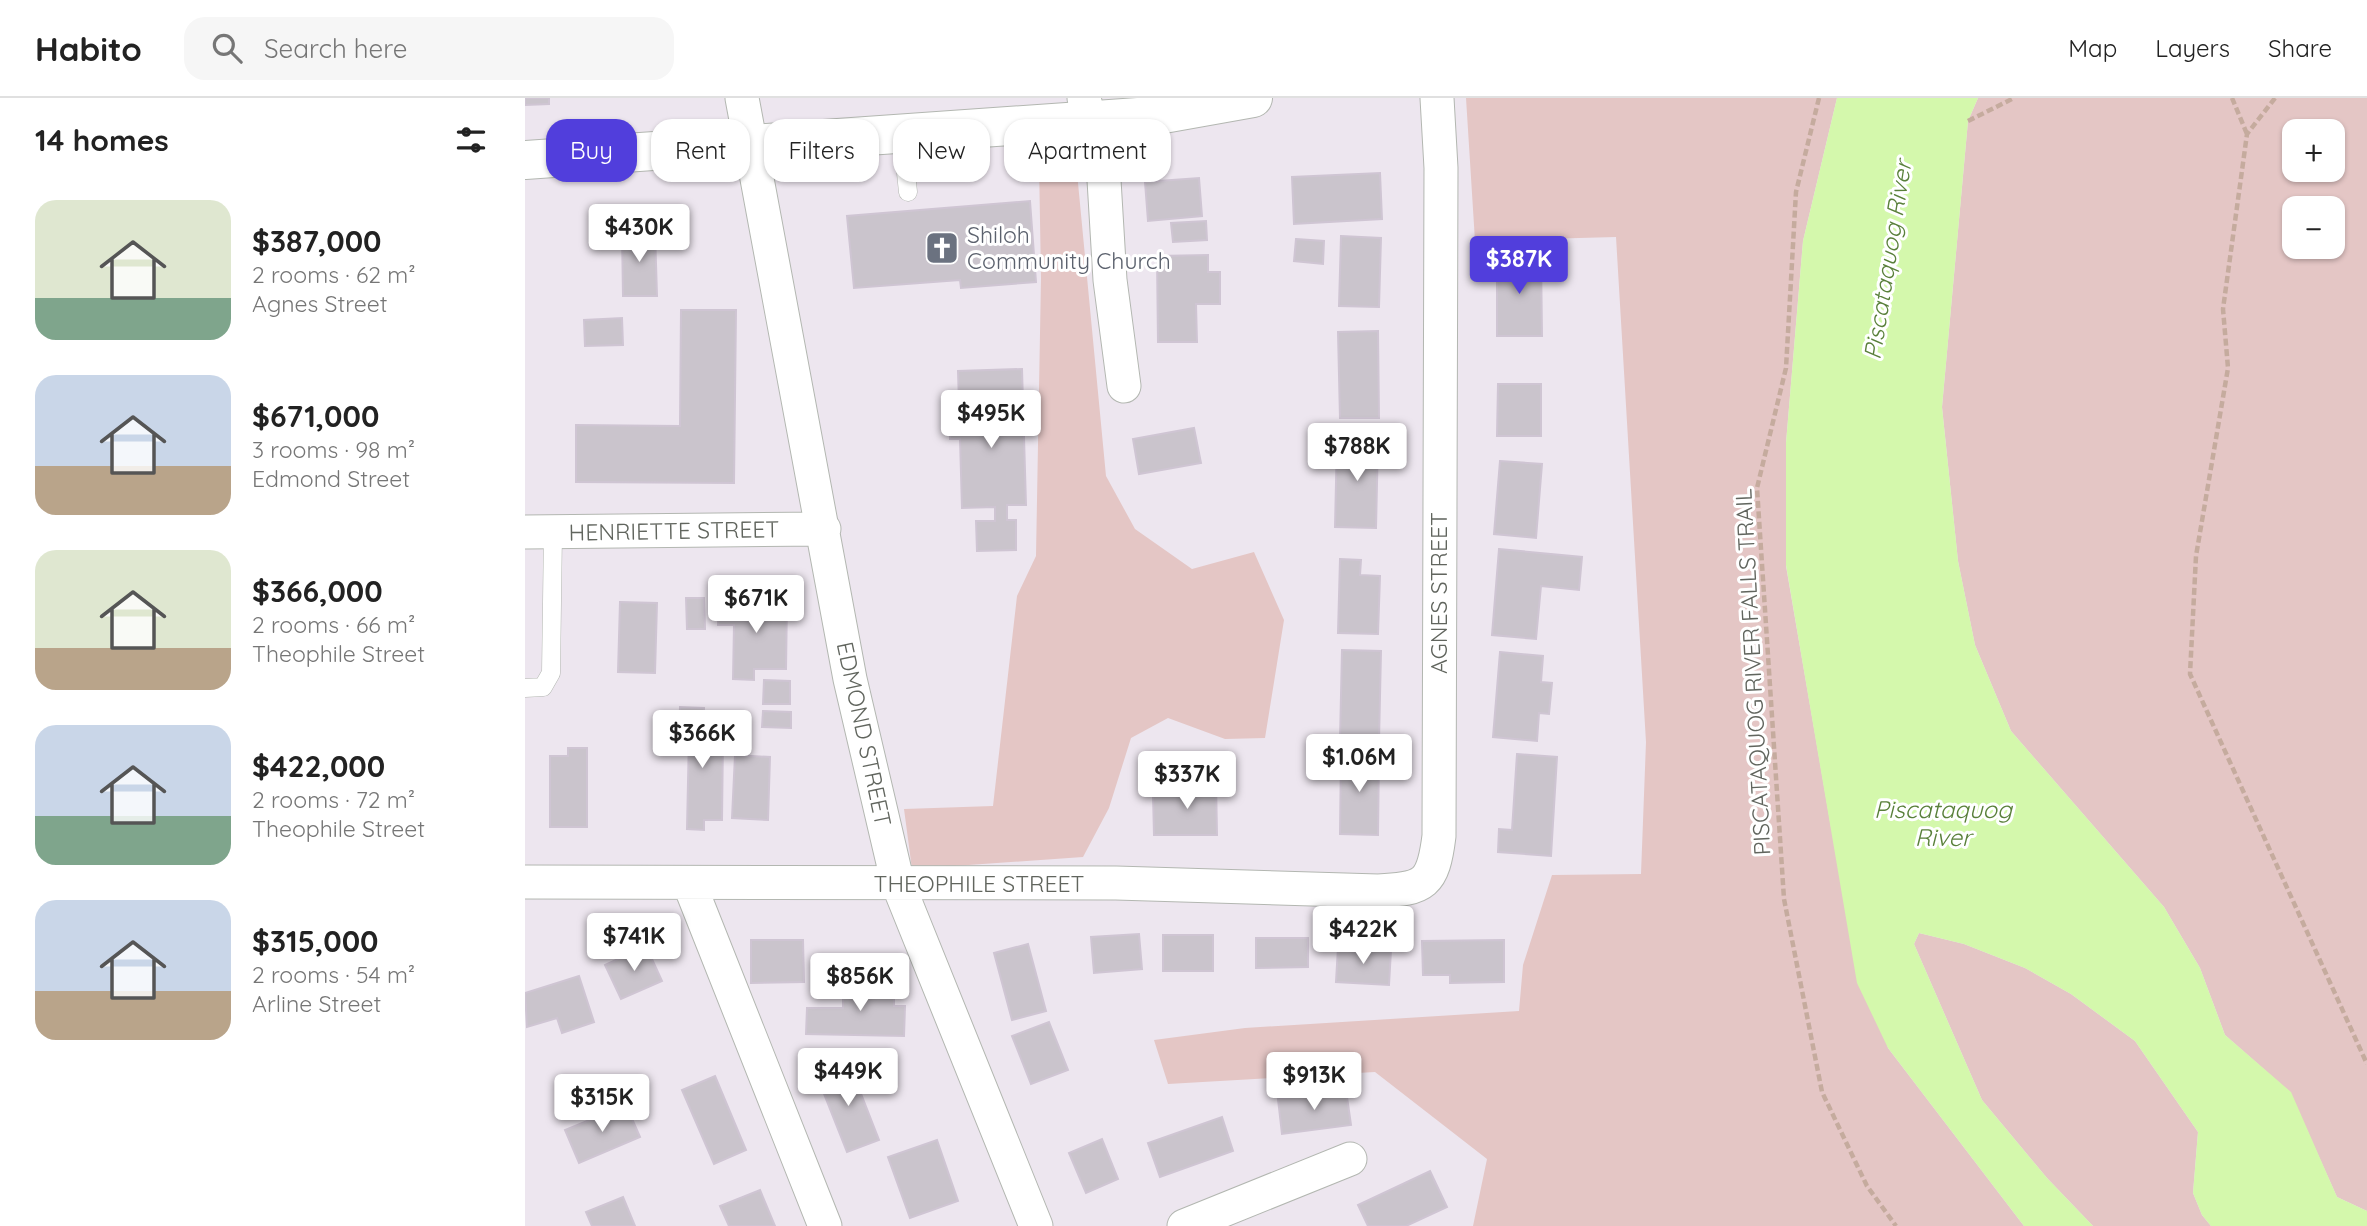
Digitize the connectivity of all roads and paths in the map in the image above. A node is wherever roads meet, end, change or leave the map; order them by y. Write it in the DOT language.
graph roads {
  1 [pos="742,98"];
  2 [pos="1253,98"];
  3 [pos="1437,98"];
  4 [pos="1819,98"];
  5 [pos="2014,98"];
  6 [pos="2232,98"];
  7 [pos="2275,98"];
  8 [pos="1087,110"];
  9 [pos="745,119"];
  10 [pos="1968,121"];
  11 [pos="990,123"];
  12 [pos="2247,134"];
  13 [pos="893,135"];
  14 [pos="750,144"];
  15 [pos="750,149"];
  16 [pos="651,151"];
  17 [pos="525,160"];
  18 [pos="907,182"];
  19 [pos="908,192"];
  20 [pos="1124,386"];
  21 [pos="824,529"];
  22 [pos="539,532"];
  23 [pos="525,688"];
  24 [pos="1429,877"];
  25 [pos="525,882"];
  26 [pos="689,883"];
  27 [pos="898,884"];
  28 [pos="2367,1064"];
  29 [pos="1350,1159"];
  30 [pos="825,1226"];
  31 [pos="1035,1226"];
  32 [pos="1184,1226"];
  33 [pos="1896,1226"];
  1 -- 9 [label="street, EDMOND STREET"];
  2 -- 8 [label="street"];
  3 -- 24 [label="street, AGNES STREET"];
  4 -- 33 [label="path, PISCATAQUOG RIVER FALLS TRAIL"];
  5 -- 10 [label="path"];
  6 -- 12 [label="path"];
  7 -- 12 [label="path"];
  8 -- 11 [label="street"];
  8 -- 20 [label="street"];
  12 -- 28 [label="path"];
  13 -- 14 [label="street"];
  15 -- 21 [label="street, EDMOND STREET"];
  16 -- 17 [label="street"];
  18 -- 19 [label="lane"];
  21 -- 22 [label="street, HENRIETTE STREET"];
  21 -- 27 [label="street, EDMOND STREET"];
  22 -- 23 [label="lane"];
  24 -- 27 [label="street, THEOPHILE STREET"];
  25 -- 26 [label="street, THEOPHILE STREET"];
  26 -- 27 [label="street, THEOPHILE STREET"];
  26 -- 30 [label="street"];
  27 -- 31 [label="street, EDMOND STREET"];
  29 -- 32 [label="street"];
}
